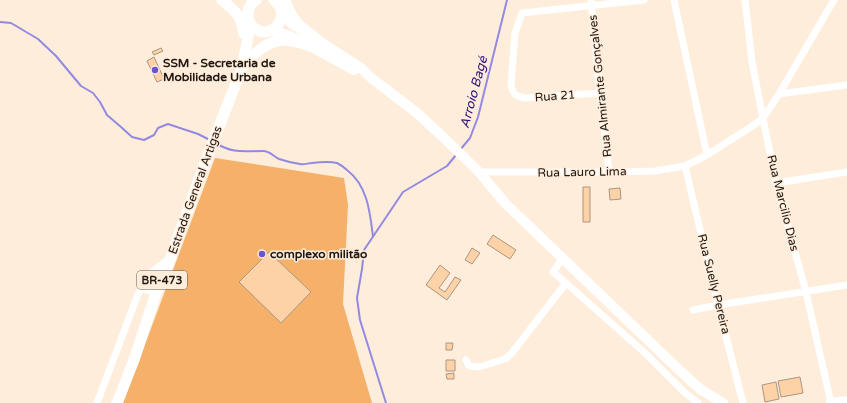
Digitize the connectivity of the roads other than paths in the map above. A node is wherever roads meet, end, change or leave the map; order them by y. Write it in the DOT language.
graph roads {
  1 [pos="222,0"];
  2 [pos="256,0"];
  3 [pos="274,0"];
  4 [pos="644,0"];
  5 [pos="674,0"];
  6 [pos="745,0"];
  7 [pos="834,0"];
  8 [pos="591,3"];
  9 [pos="282,6"];
  10 [pos="248,19"];
  11 [pos="271,30"];
  12 [pos="315,43"];
  13 [pos="242,68"];
  14 [pos="847,85"];
  15 [pos="600,93"];
  16 [pos="779,94"];
  17 [pos="763,118"];
  18 [pos="707,155"];
  19 [pos="685,166"];
  20 [pos="477,169"];
  21 [pos="609,172"];
  22 [pos="847,172"];
  23 [pos="776,183"];
  24 [pos="562,257"];
  25 [pos="170,258"];
  26 [pos="566,283"];
  27 [pos="847,286"];
  28 [pos="141,288"];
  29 [pos="596,290"];
  30 [pos="806,292"];
  31 [pos="156,293"];
  32 [pos="586,300"];
  33 [pos="718,305"];
  34 [pos="693,310"];
  35 [pos="632,324"];
  36 [pos="621,332"];
  37 [pos="668,358"];
  38 [pos="466,360"];
  39 [pos="659,367"];
  40 [pos="847,401"];
  41 [pos="97,403"];
  42 [pos="118,403"];
  43 [pos="698,403"];
  44 [pos="723,403"];
  45 [pos="743,403"];
  46 [pos="831,403"];
  1 -- 10 [label="main road"];
  1 -- 13 [label="main road"];
  2 -- 10 [label="main road"];
  3 -- 9 [label="main road"];
  4 -- 8 [label="street"];
  5 -- 18 [label="street"];
  6 -- 17 [label="street, Rua Marcilio Dias"];
  7 -- 16 [label="street"];
  8 -- 15 [label="street, Rua Almirante Gonçalves"];
  8 -- 15 [label="street, Rua 21"];
  9 -- 11 [label="main road"];
  9 -- 12 [label="main road"];
  10 -- 11 [label="main road"];
  10 -- 13 [label="main road"];
  11 -- 12 [label="main road"];
  11 -- 13 [label="main road"];
  12 -- 13 [label="main road"];
  12 -- 20 [label="main road"];
  13 -- 25 [label="main road, Estrada General Artigas / BR-473"];
  14 -- 16 [label="street"];
  15 -- 21 [label="street, Rua Almirante Gonçalves"];
  16 -- 17 [label="street"];
  17 -- 18 [label="street, Rua Lauro Lima"];
  17 -- 23 [label="street, Rua Marcilio Dias"];
  18 -- 19 [label="street, Rua Lauro Lima"];
  19 -- 21 [label="street, Rua Lauro Lima"];
  19 -- 33 [label="street, Rua Suelly Pereira"];
  20 -- 21 [label="street, Rua Lauro Lima"];
  20 -- 24 [label="main road"];
  22 -- 23 [label="street"];
  23 -- 30 [label="street, Rua Marcilio Dias"];
  24 -- 26 [label="street"];
  24 -- 29 [label="main road"];
  25 -- 28 [label="street"];
  25 -- 31 [label="main road, Estrada General Artigas / BR-473"];
  26 -- 32 [label="street"];
  26 -- 38 [label="street"];
  27 -- 30 [label="street"];
  28 -- 31 [label="street"];
  28 -- 41 [label="street"];
  29 -- 32 [label="street"];
  29 -- 35 [label="main road"];
  30 -- 33 [label="street"];
  30 -- 46 [label="street, Rua Marcilio Dias"];
  31 -- 42 [label="main road, Estrada General Artigas / BR-473"];
  32 -- 36 [label="street"];
  33 -- 34 [label="street"];
  33 -- 45 [label="street, Rua Suelly Pereira"];
  35 -- 36 [label="street"];
  35 -- 37 [label="main road"];
  36 -- 39 [label="street"];
  37 -- 39 [label="street"];
  37 -- 44 [label="main road"];
  39 -- 43 [label="street"];
  40 -- 46 [label="main road"];
}
